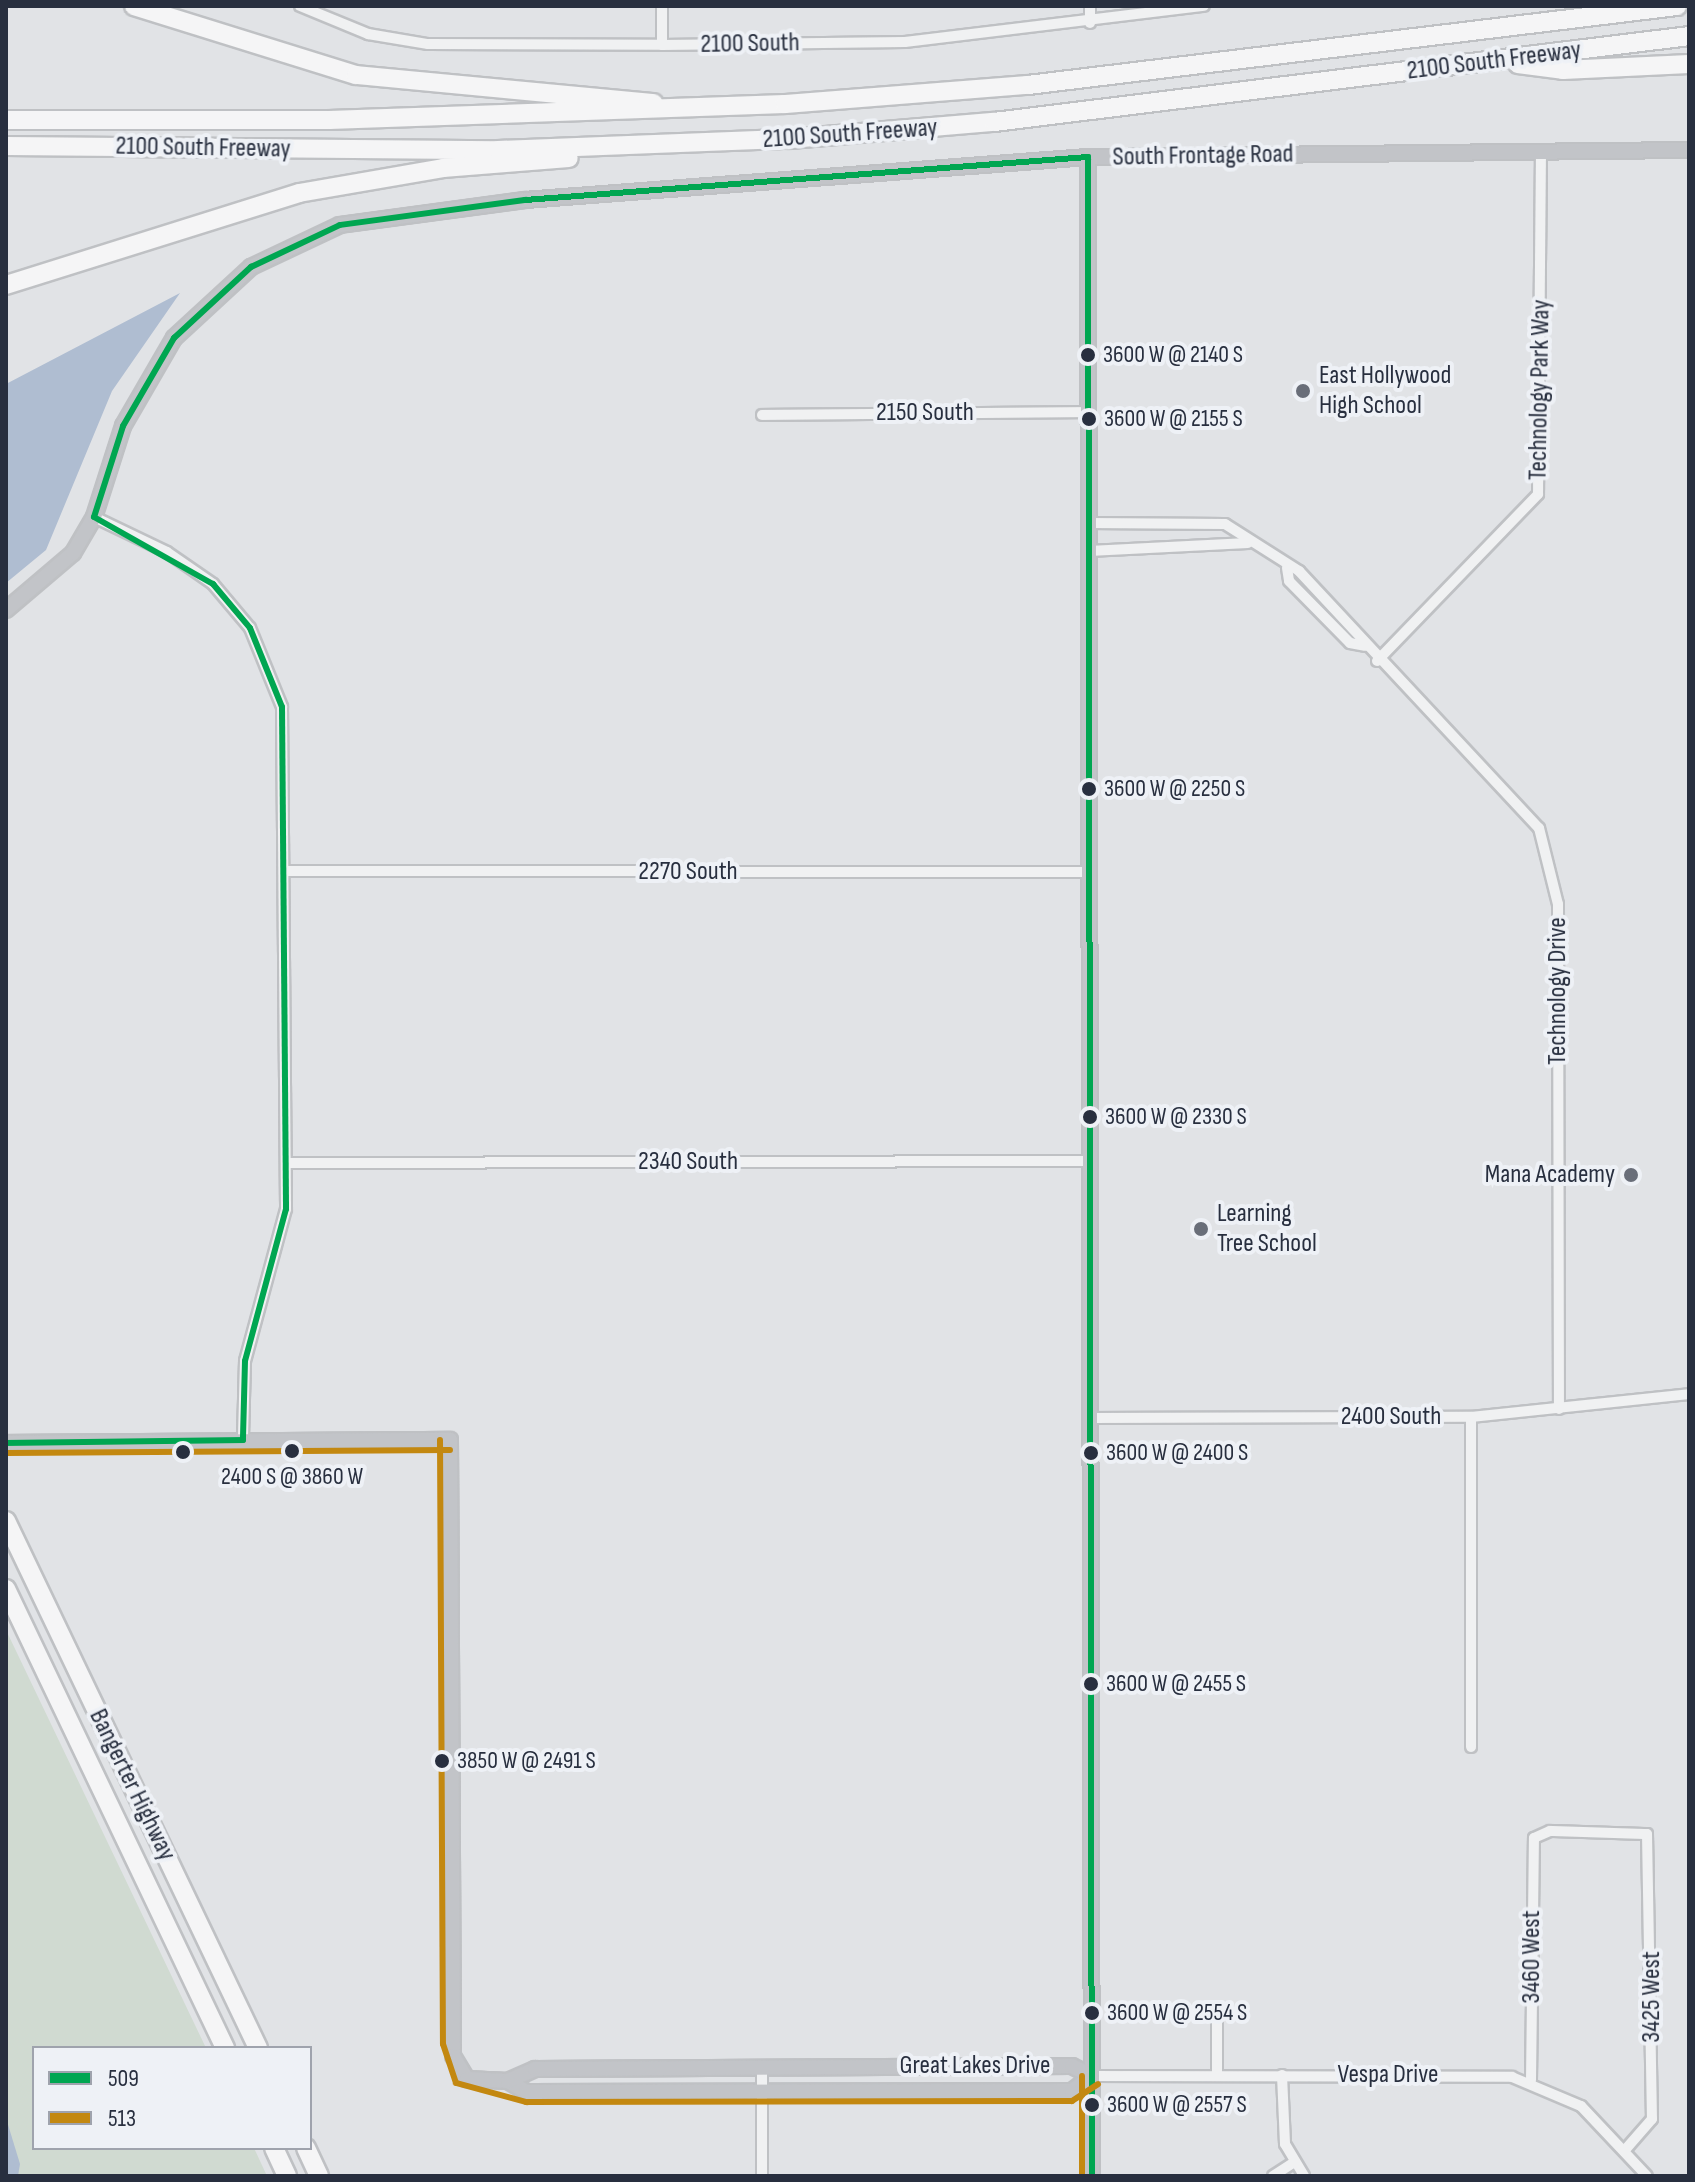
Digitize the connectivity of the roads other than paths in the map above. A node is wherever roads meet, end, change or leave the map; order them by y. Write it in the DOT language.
graph roads {
  1 [pos="134,6"];
  2 [pos="300,6"];
  3 [pos="662,6"];
  4 [pos="1090,6"];
  5 [pos="1204,6"];
  6 [pos="1588,6"];
  7 [pos="1677,6"];
  8 [pos="1090,23"];
  9 [pos="1689,36"];
  10 [pos="662,45"];
  11 [pos="1312,52"];
  12 [pos="1491,61"];
  13 [pos="1689,64"];
  14 [pos="696,109"];
  15 [pos="6,120"];
  16 [pos="6,146"];
  17 [pos="647,147"];
  18 [pos="1541,150"];
  19 [pos="1689,150"];
  20 [pos="1088,157"];
  21 [pos="74,265"];
  22 [pos="6,285"];
  23 [pos="6,293"];
  24 [pos="1089,412"];
  25 [pos="762,415"];
  26 [pos="94,517"];
  27 [pos="1089,523"];
  28 [pos="1248,543"];
  29 [pos="1089,551"];
  30 [pos="6,610"];
  31 [pos="1377,661"];
  32 [pos="286,871"];
  33 [pos="1090,872"];
  34 [pos="1090,1161"];
  35 [pos="286,1163"];
  36 [pos="1689,1394"];
  37 [pos="1559,1409"];
  38 [pos="1471,1417"];
  39 [pos="1091,1418"];
  40 [pos="243,1440"];
  41 [pos="6,1443"];
  42 [pos="6,1521"];
  43 [pos="6,1589"];
  44 [pos="1471,1747"];
  45 [pos="1647,1834"];
  46 [pos="1217,2017"];
  47 [pos="224,2046"];
  48 [pos="257,2046"];
  49 [pos="762,2067"];
  50 [pos="1282,2075"];
  51 [pos="1092,2076"];
  52 [pos="1217,2076"];
  53 [pos="1531,2080"];
  54 [pos="508,2081"];
  55 [pos="762,2091"];
  56 [pos="275,2150"];
  57 [pos="307,2150"];
  58 [pos="1625,2150"];
  59 [pos="1293,2163"];
  60 [pos="287,2176"];
  61 [pos="319,2176"];
  62 [pos="762,2176"];
  63 [pos="1092,2176"];
  64 [pos="1273,2176"];
  65 [pos="1304,2176"];
  66 [pos="1647,2176"];
  1 -- 14 [label="highway"];
  2 -- 10 [label="street, 2100 South"];
  3 -- 10 [label="street"];
  4 -- 8 [label="street"];
  5 -- 8 [label="street, 2100 South"];
  6 -- 11 [label="highway"];
  7 -- 11 [label="highway, 2100 South Freeway"];
  8 -- 10 [label="street, 2100 South"];
  9 -- 12 [label="highway, 2100 South Freeway"];
  11 -- 14 [label="highway, 2100 South Freeway"];
  12 -- 13 [label="highway"];
  12 -- 17 [label="highway, 2100 South Freeway"];
  14 -- 15 [label="highway, 2100 South Freeway"];
  16 -- 17 [label="highway, 2100 South Freeway"];
  17 -- 21 [label="highway"];
  18 -- 19 [label="street, South Frontage Road"];
  18 -- 20 [label="street, South Frontage Road"];
  18 -- 31 [label="street, Technology Park Way"];
  20 -- 24 [label="street"];
  20 -- 26 [label="street, South Frontage Road"];
  21 -- 22 [label="highway"];
  21 -- 23 [label="highway"];
  24 -- 25 [label="street, 2150 South"];
  24 -- 27 [label="street"];
  26 -- 30 [label="street, South Frontage Road"];
  26 -- 32 [label="street"];
  27 -- 28 [label="street, Technology Drive"];
  27 -- 29 [label="street"];
  28 -- 29 [label="street"];
  28 -- 31 [label="street, Technology Drive"];
  29 -- 33 [label="street"];
  31 -- 37 [label="street, Technology Drive"];
  32 -- 33 [label="street, 2270 South"];
  32 -- 35 [label="street"];
  33 -- 34 [label="street"];
  34 -- 35 [label="street, 2340 South"];
  34 -- 39 [label="street"];
  35 -- 40 [label="street"];
  36 -- 37 [label="street, 2400 South"];
  37 -- 38 [label="street, 2400 South"];
  38 -- 39 [label="street, 2400 South"];
  38 -- 44 [label="street"];
  39 -- 51 [label="street"];
  40 -- 41 [label="street"];
  40 -- 54 [label="street, Great Lakes Drive"];
  42 -- 48 [label="highway, Bangerter Highway"];
  43 -- 47 [label="highway, Bangerter Highway"];
  45 -- 53 [label="street, 3460 West"];
  45 -- 58 [label="street, 3425 West"];
  46 -- 52 [label="street"];
  49 -- 51 [label="street, Great Lakes Drive"];
  49 -- 54 [label="street, Great Lakes Drive"];
  49 -- 55 [label="street"];
  50 -- 52 [label="street, Vespa Drive"];
  50 -- 53 [label="street, Vespa Drive"];
  50 -- 59 [label="street"];
  51 -- 52 [label="street, Vespa Drive"];
  51 -- 55 [label="street, Great Lakes Drive"];
  51 -- 63 [label="street"];
  53 -- 58 [label="street, Vespa Drive"];
  54 -- 55 [label="street, Great Lakes Drive"];
  55 -- 62 [label="street"];
  56 -- 60 [label="highway"];
  57 -- 61 [label="highway"];
  58 -- 66 [label="street, Vespa Drive"];
  59 -- 64 [label="street"];
  59 -- 65 [label="street"];
}
